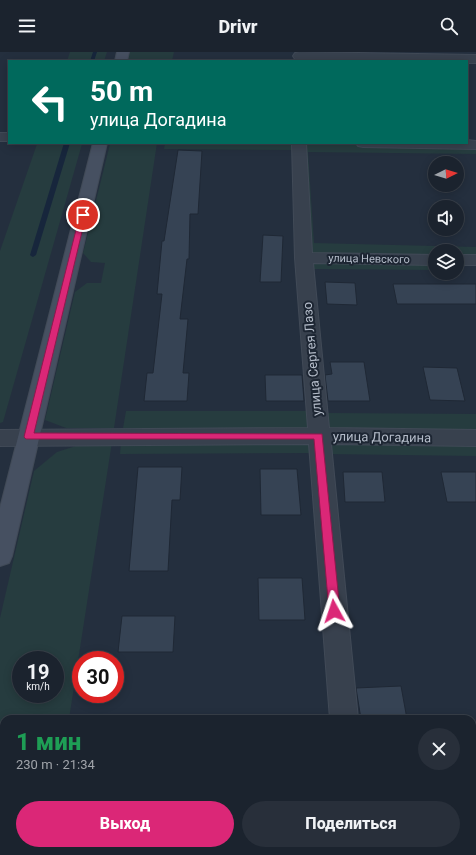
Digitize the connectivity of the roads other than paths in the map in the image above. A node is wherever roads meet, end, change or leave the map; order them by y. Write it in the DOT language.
graph roads {
  1 [pos="299,56"];
  2 [pos="476,59"];
  3 [pos="100,144"];
  4 [pos="299,144"];
  5 [pos="420,144"];
  6 [pos="476,145"];
  7 [pos="304,258"];
  8 [pos="428,260"];
  9 [pos="464,260"];
  10 [pos="476,260"];
  11 [pos="319,436"];
  12 [pos="29,437"];
  13 [pos="0,438"];
  14 [pos="476,438"];
  15 [pos="0,556"];
  16 [pos="344,715"];
  1 -- 2 [label="street"];
  3 -- 12 [label="main road"];
  4 -- 7 [label="street, улица Сергея Лазо"];
  5 -- 6 [label="street"];
  7 -- 8 [label="street, улица Невского"];
  7 -- 11 [label="street, улица Сергея Лазо"];
  9 -- 10 [label="street"];
  11 -- 12 [label="street, улица Догадина"];
  11 -- 14 [label="street, улица Догадина"];
  11 -- 16 [label="street, улица Сергея Лазо"];
  12 -- 13 [label="street, улица Догадина"];
  12 -- 15 [label="main road"];
}
